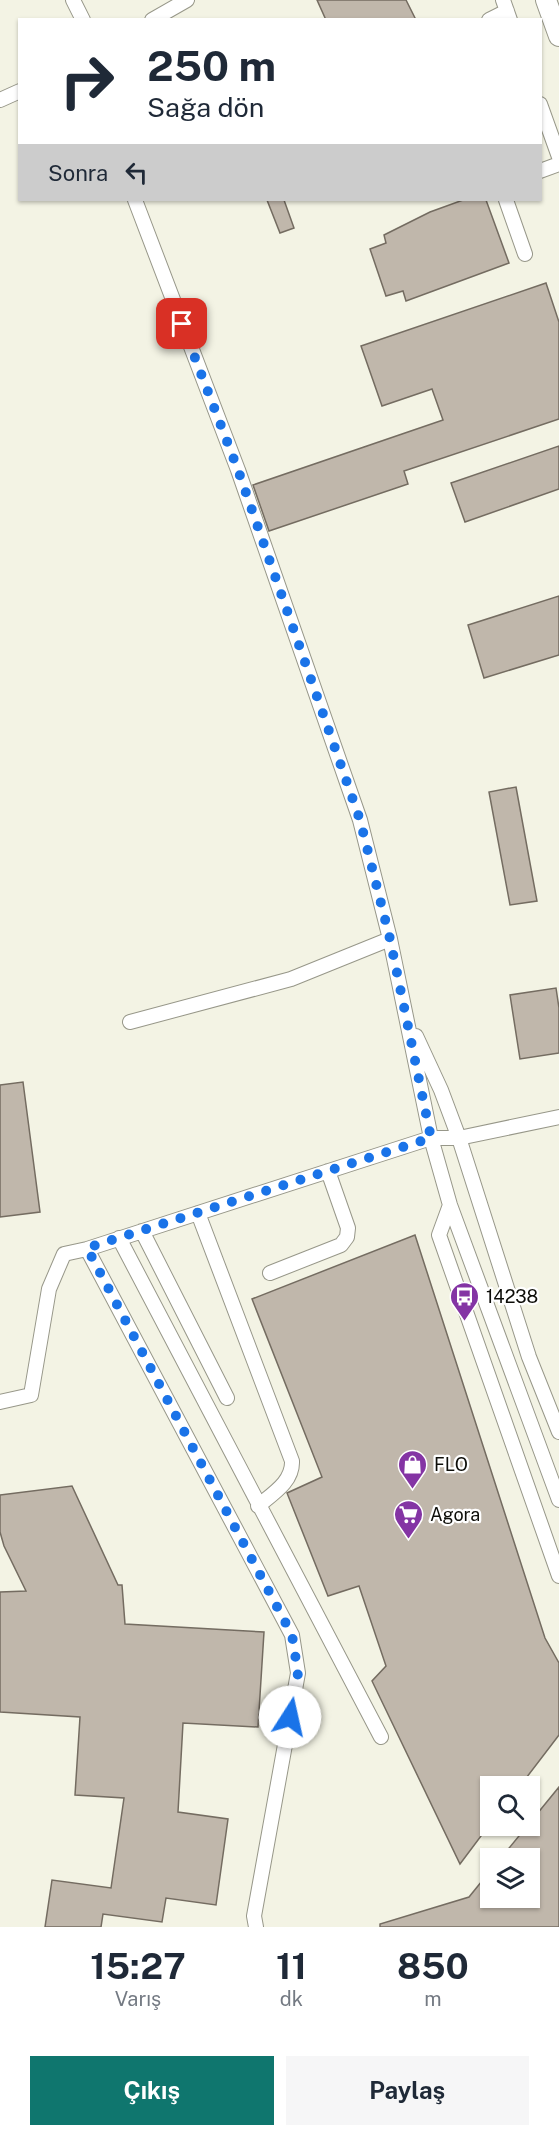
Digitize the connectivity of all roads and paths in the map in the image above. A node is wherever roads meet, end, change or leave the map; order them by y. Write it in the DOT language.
graph roads {
  1 [pos="73,0"];
  2 [pos="187,0"];
  3 [pos="546,0"];
  4 [pos="507,10"];
  5 [pos="81,18"];
  6 [pos="156,18"];
  7 [pos="493,18"];
  8 [pos="559,36"];
  9 [pos="18,92"];
  10 [pos="0,100"];
  11 [pos="542,110"];
  12 [pos="559,157"];
  13 [pos="559,164"];
  14 [pos="542,170"];
  15 [pos="135,201"];
  16 [pos="506,201"];
  17 [pos="525,254"];
  18 [pos="390,939"];
  19 [pos="406,1015"];
  20 [pos="130,1022"];
  21 [pos="559,1117"];
  22 [pos="431,1138"];
  23 [pos="459,1138"];
  24 [pos="328,1172"];
  25 [pos="450,1205"];
  26 [pos="198,1213"];
  27 [pos="142,1231"];
  28 [pos="119,1238"];
  29 [pos="87,1248"];
  30 [pos="270,1273"];
  31 [pos="227,1398"];
  32 [pos="0,1402"];
  33 [pos="559,1432"];
  34 [pos="559,1500"];
  35 [pos="258,1506"];
  36 [pos="559,1576"];
  37 [pos="381,1737"];
  38 [pos="256,1927"];
  1 -- 5 [label="street"];
  2 -- 6 [label="street"];
  3 -- 8 [label="highway"];
  4 -- 7 [label="street"];
  9 -- 10 [label="street"];
  11 -- 12 [label="street"];
  13 -- 14 [label="street"];
  15 -- 18 [label="street"];
  16 -- 17 [label="street"];
  18 -- 19 [label="street"];
  18 -- 20 [label="street"];
  19 -- 22 [label="street"];
  19 -- 23 [label="street"];
  21 -- 23 [label="street"];
  22 -- 23 [label="street"];
  22 -- 24 [label="street"];
  22 -- 25 [label="street"];
  23 -- 33 [label="street"];
  24 -- 26 [label="street"];
  24 -- 30 [label="street"];
  25 -- 34 [label="street"];
  25 -- 36 [label="street"];
  26 -- 27 [label="street"];
  26 -- 35 [label="street"];
  27 -- 28 [label="street"];
  27 -- 31 [label="street"];
  28 -- 29 [label="street"];
  28 -- 35 [label="street"];
  29 -- 32 [label="street"];
  29 -- 38 [label="street"];
  35 -- 37 [label="street"];
}
